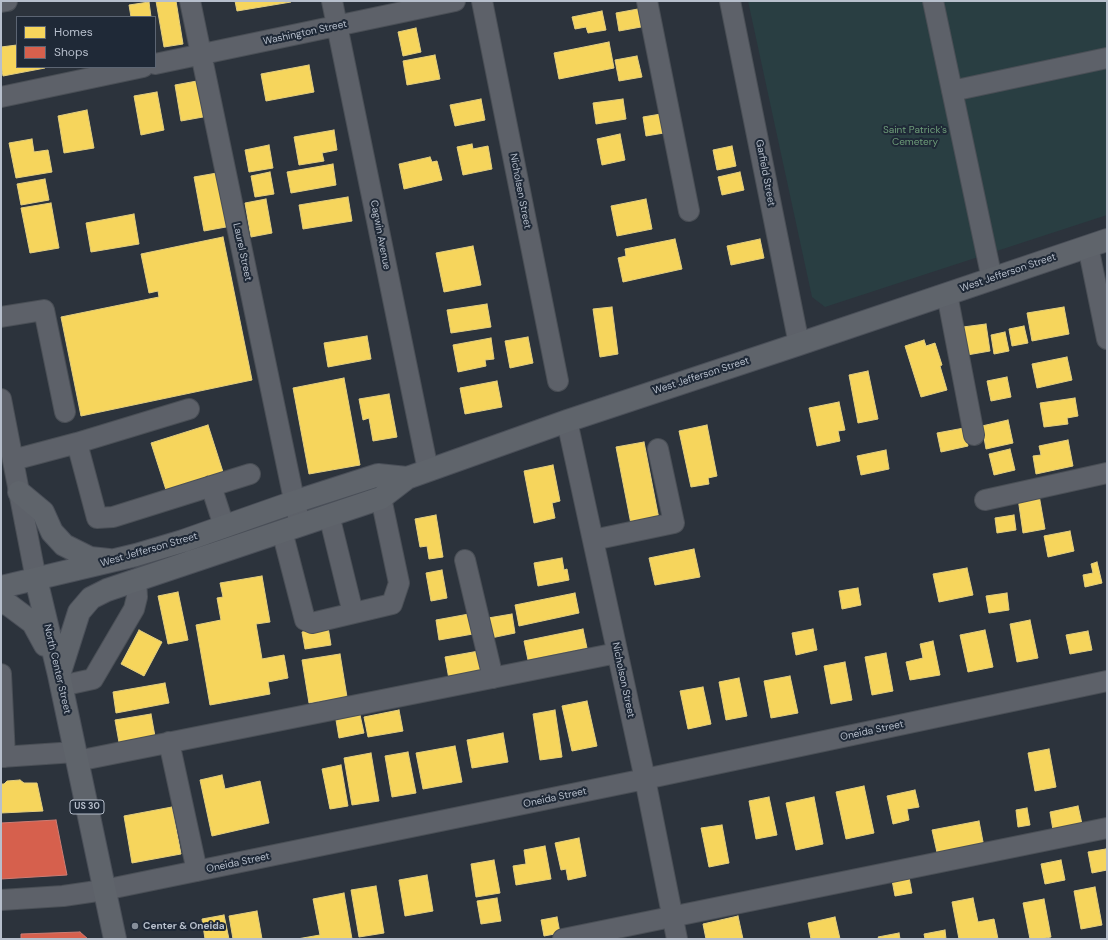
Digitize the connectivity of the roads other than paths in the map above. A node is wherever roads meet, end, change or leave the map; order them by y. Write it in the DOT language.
graph roads {
  1 [pos="7,1"];
  2 [pos="190,1"];
  3 [pos="332,1"];
  4 [pos="455,1"];
  5 [pos="482,1"];
  6 [pos="647,1"];
  7 [pos="730,1"];
  8 [pos="933,1"];
  9 [pos="1,2"];
  10 [pos="338,26"];
  11 [pos="201,55"];
  12 [pos="1107,58"];
  13 [pos="156,64"];
  14 [pos="138,68"];
  15 [pos="952,90"];
  16 [pos="1,97"];
  17 [pos="689,211"];
  18 [pos="1098,243"];
  19 [pos="992,279"];
  20 [pos="947,294"];
  21 [pos="1,317"];
  22 [pos="1107,339"];
  23 [pos="799,344"];
  24 [pos="558,381"];
  25 [pos="1,399"];
  26 [pos="189,409"];
  27 [pos="65,412"];
  28 [pos="567,420"];
  29 [pos="974,435"];
  30 [pos="77,442"];
  31 [pos="658,449"];
  32 [pos="13,460"];
  33 [pos="428,470"];
  34 [pos="1107,473"];
  35 [pos="250,474"];
  36 [pos="407,478"];
  37 [pos="211,486"];
  38 [pos="19,492"];
  39 [pos="381,498"];
  40 [pos="984,500"];
  41 [pos="294,502"];
  42 [pos="329,515"];
  43 [pos="224,526"];
  44 [pos="291,528"];
  45 [pos="593,540"];
  46 [pos="465,560"];
  47 [pos="114,561"];
  48 [pos="36,579"];
  49 [pos="136,580"];
  50 [pos="1,587"];
  51 [pos="1,602"];
  52 [pos="353,614"];
  53 [pos="618,653"];
  54 [pos="1,674"];
  55 [pos="493,678"];
  56 [pos="60,681"];
  57 [pos="1107,681"];
  58 [pos="169,742"];
  59 [pos="76,756"];
  60 [pos="3,757"];
  61 [pos="645,779"];
  62 [pos="1107,828"];
  63 [pos="197,871"];
  64 [pos="104,890"];
  65 [pos="1,900"];
  66 [pos="672,916"];
  67 [pos="115,939"];
  68 [pos="563,939"];
  69 [pos="677,939"];
  1 -- 9 [label="street"];
  2 -- 11 [label="street, Laurel Street"];
  3 -- 10 [label="street, Cagwin Avenue"];
  4 -- 10 [label="street, Washington Street"];
  5 -- 24 [label="street, Nicholsen Street"];
  6 -- 17 [label="street"];
  7 -- 23 [label="street, Garfield Street"];
  8 -- 15 [label="street"];
  10 -- 11 [label="street, Washington Street"];
  10 -- 33 [label="street, Cagwin Avenue"];
  11 -- 13 [label="street, Washington Street"];
  11 -- 41 [label="street, Laurel Street"];
  12 -- 15 [label="street"];
  14 -- 16 [label="street"];
  15 -- 19 [label="street"];
  18 -- 19 [label="main road, West Jefferson Street"];
  18 -- 22 [label="street"];
  19 -- 20 [label="main road, West Jefferson Street"];
  20 -- 23 [label="main road, West Jefferson Street"];
  20 -- 29 [label="street"];
  21 -- 27 [label="street"];
  23 -- 28 [label="main road, West Jefferson Street"];
  25 -- 32 [label="street, North Center Street"];
  26 -- 30 [label="street"];
  28 -- 33 [label="main road, West Jefferson Street"];
  28 -- 45 [label="street, Nicholson Street"];
  30 -- 32 [label="street"];
  30 -- 37 [label="street"];
  31 -- 45 [label="street"];
  32 -- 38 [label="street, North Center Street"];
  33 -- 36 [label="main road, West Jefferson Street"];
  34 -- 40 [label="street"];
  35 -- 37 [label="street"];
  36 -- 39 [label="main road"];
  36 -- 41 [label="main road, West Jefferson Street"];
  37 -- 43 [label="street"];
  38 -- 47 [label="main road"];
  38 -- 48 [label="street, North Center Street"];
  39 -- 42 [label="main road"];
  39 -- 52 [label="street"];
  41 -- 43 [label="main road, West Jefferson Street"];
  41 -- 44 [label="street"];
  42 -- 44 [label="main road"];
  42 -- 52 [label="street"];
  43 -- 47 [label="main road, West Jefferson Street"];
  44 -- 49 [label="main road"];
  44 -- 52 [label="street"];
  45 -- 53 [label="street, Nicholson Street"];
  46 -- 55 [label="street"];
  47 -- 48 [label="main road, West Jefferson Street"];
  48 -- 50 [label="main road, West Jefferson Street"];
  48 -- 56 [label="main road, North Center Street / US 30"];
  49 -- 56 [label="main road"];
  49 -- 56 [label="street"];
  51 -- 56 [label="main road"];
  53 -- 55 [label="street"];
  53 -- 61 [label="street, Nicholson Street"];
  54 -- 60 [label="street"];
  55 -- 58 [label="street"];
  56 -- 59 [label="main road, North Center Street / US 30"];
  57 -- 61 [label="street, Oneida Street"];
  58 -- 59 [label="street"];
  58 -- 63 [label="street"];
  59 -- 60 [label="street"];
  59 -- 64 [label="main road, North Center Street / US 30"];
  61 -- 63 [label="street, Oneida Street"];
  61 -- 66 [label="street, Nicholson Street"];
  62 -- 66 [label="street"];
  63 -- 64 [label="street, Oneida Street"];
  64 -- 65 [label="street, Oneida Street"];
  64 -- 67 [label="main road, North Center Street / US 30"];
  66 -- 68 [label="street"];
  66 -- 69 [label="street, Nicholson Street"];
}
